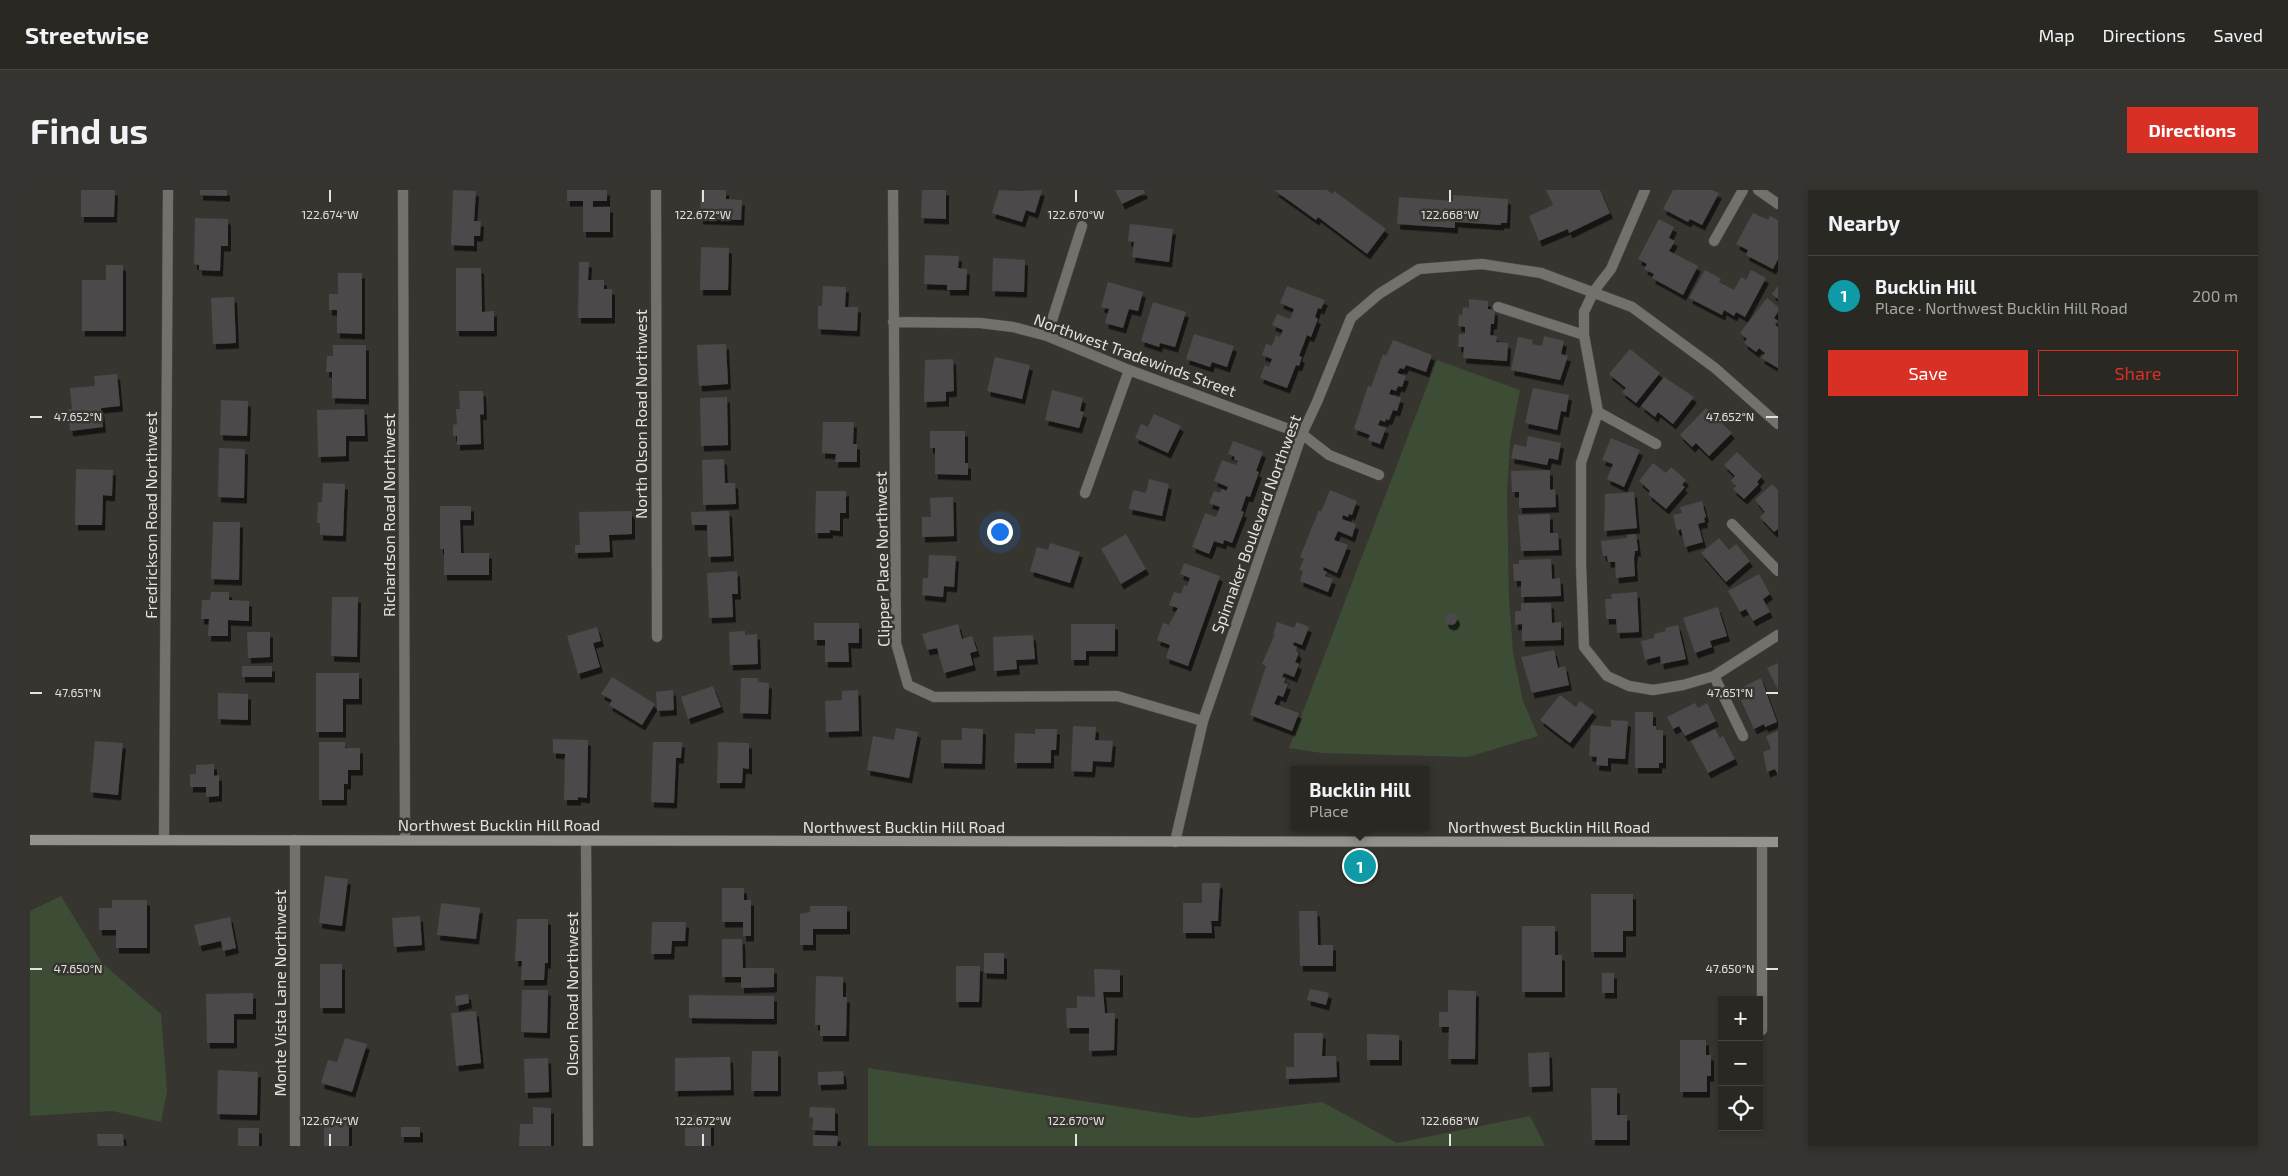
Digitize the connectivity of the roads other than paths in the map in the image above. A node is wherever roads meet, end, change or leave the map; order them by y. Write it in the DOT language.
graph roads {
  1 [pos="168,190"];
  2 [pos="403,190"];
  3 [pos="656,190"];
  4 [pos="893,190"];
  5 [pos="1645,190"];
  6 [pos="1743,190"];
  7 [pos="1758,190"];
  8 [pos="1778,204"];
  9 [pos="1082,226"];
  10 [pos="1714,241"];
  11 [pos="1594,292"];
  12 [pos="1498,307"];
  13 [pos="893,322"];
  14 [pos="1584,335"];
  15 [pos="1047,336"];
  16 [pos="1129,370"];
  17 [pos="1598,412"];
  18 [pos="1778,424"];
  19 [pos="1302,434"];
  20 [pos="1656,444"];
  21 [pos="1379,475"];
  22 [pos="1085,493"];
  23 [pos="1732,524"];
  24 [pos="1778,571"];
  25 [pos="1778,635"];
  26 [pos="657,637"];
  27 [pos="1714,676"];
  28 [pos="1203,721"];
  29 [pos="1743,736"];
  30 [pos="30,840"];
  31 [pos="164,840"];
  32 [pos="294,840"];
  33 [pos="405,840"];
  34 [pos="586,841"];
  35 [pos="1175,842"];
  36 [pos="1762,842"];
  37 [pos="1778,842"];
  38 [pos="1762,996"];
  39 [pos="294,1146"];
  40 [pos="588,1146"];
  1 -- 31 [label="street, Fredrickson Road Northwest"];
  2 -- 33 [label="street, Richardson Road Northwest"];
  3 -- 26 [label="street, North Olson Road Northwest"];
  4 -- 13 [label="street, Clipper Place Northwest"];
  5 -- 11 [label="street"];
  6 -- 10 [label="street"];
  7 -- 8 [label="street"];
  9 -- 15 [label="street"];
  11 -- 14 [label="street"];
  11 -- 18 [label="street, Spinnaker Boulevard Northwest"];
  11 -- 19 [label="street, Spinnaker Boulevard Northwest"];
  12 -- 14 [label="street"];
  13 -- 15 [label="street, Northwest Tradewinds Street"];
  13 -- 28 [label="street, Clipper Place Northwest"];
  14 -- 17 [label="street"];
  15 -- 16 [label="street, Northwest Tradewinds Street"];
  16 -- 19 [label="street, Northwest Tradewinds Street"];
  16 -- 22 [label="street"];
  17 -- 20 [label="street"];
  17 -- 27 [label="street"];
  19 -- 21 [label="street, Northwest Tradewinds Street"];
  19 -- 28 [label="street, Spinnaker Boulevard Northwest"];
  23 -- 24 [label="street"];
  25 -- 27 [label="street"];
  27 -- 29 [label="street"];
  28 -- 35 [label="street, Spinnaker Boulevard Northwest"];
  30 -- 31 [label="main road, Northwest Bucklin Hill Road"];
  31 -- 32 [label="main road, Northwest Bucklin Hill Road"];
  32 -- 33 [label="main road, Northwest Bucklin Hill Road"];
  32 -- 39 [label="street, Monte Vista Lane Northwest"];
  33 -- 34 [label="main road, Northwest Bucklin Hill Road"];
  34 -- 35 [label="main road, Northwest Bucklin Hill Road"];
  34 -- 40 [label="street, Olson Road Northwest"];
  35 -- 36 [label="main road, Northwest Bucklin Hill Road"];
  36 -- 37 [label="main road, Northwest Bucklin Hill Road"];
  36 -- 38 [label="street"];
}
